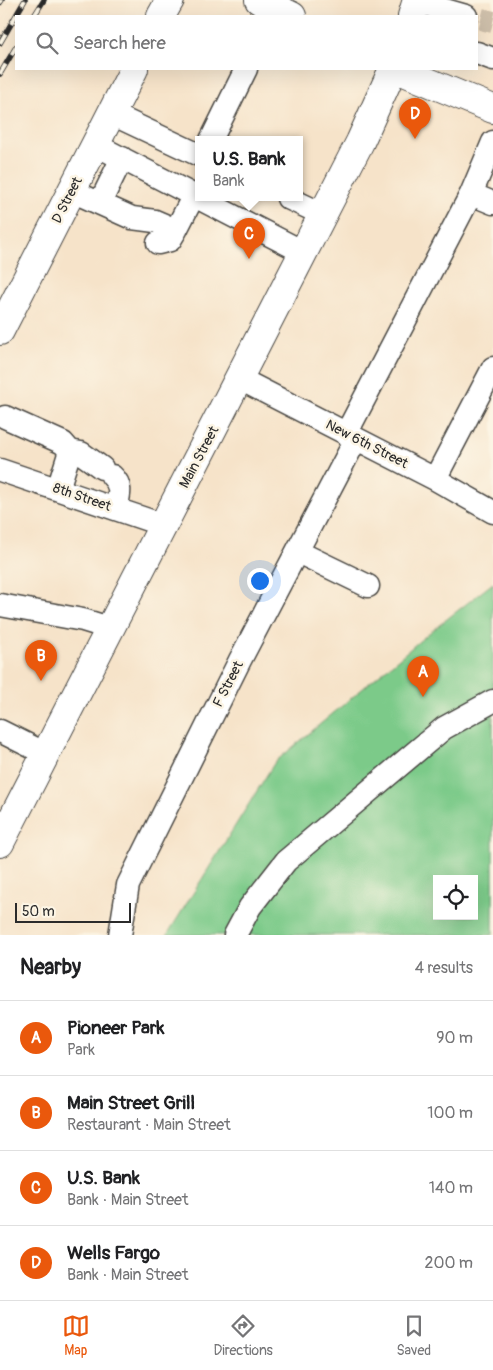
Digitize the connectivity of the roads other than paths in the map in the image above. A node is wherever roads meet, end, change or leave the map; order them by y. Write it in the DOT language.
graph roads {
  1 [pos="170,0"];
  2 [pos="416,6"];
  3 [pos="162,15"];
  4 [pos="462,15"];
  5 [pos="478,53"];
  6 [pos="493,59"];
  7 [pos="134,70"];
  8 [pos="246,70"];
  9 [pos="394,70"];
  10 [pos="400,70"];
  11 [pos="493,108"];
  12 [pos="112,114"];
  13 [pos="213,136"];
  14 [pos="493,142"];
  15 [pos="96,145"];
  16 [pos="195,153"];
  17 [pos="122,158"];
  18 [pos="72,191"];
  19 [pos="471,194"];
  20 [pos="194,195"];
  21 [pos="205,201"];
  22 [pos="294,201"];
  23 [pos="100,203"];
  24 [pos="493,203"];
  25 [pos="322,214"];
  26 [pos="132,218"];
  27 [pos="176,230"];
  28 [pos="303,252"];
  29 [pos="0,331"];
  30 [pos="493,368"];
  31 [pos="240,379"];
  32 [pos="5,417"];
  33 [pos="351,437"];
  34 [pos="70,451"];
  35 [pos="0,470"];
  36 [pos="435,479"];
  37 [pos="58,489"];
  38 [pos="116,509"];
  39 [pos="493,512"];
  40 [pos="163,525"];
  41 [pos="298,552"];
  42 [pos="368,586"];
  43 [pos="0,605"];
  44 [pos="109,628"];
  45 [pos="493,701"];
  46 [pos="0,731"];
  47 [pos="46,754"];
  48 [pos="0,843"];
  49 [pos="120,935"];
  50 [pos="235,935"];
  1 -- 3 [label="main road"];
  2 -- 4 [label="street"];
  5 -- 6 [label="street"];
  7 -- 12 [label="main road, D Street"];
  8 -- 13 [label="street"];
  9 -- 25 [label="main road, Main Street"];
  10 -- 11 [label="main road"];
  12 -- 15 [label="main road, D Street"];
  12 -- 16 [label="street"];
  14 -- 19 [label="street, F Street"];
  15 -- 17 [label="street"];
  15 -- 18 [label="main road, D Street"];
  17 -- 20 [label="street"];
  17 -- 23 [label="street"];
  18 -- 23 [label="street"];
  18 -- 29 [label="main road, D Street"];
  19 -- 24 [label="street"];
  19 -- 33 [label="street, F Street"];
  20 -- 27 [label="street"];
  21 -- 28 [label="street"];
  22 -- 25 [label="street"];
  23 -- 26 [label="street"];
  25 -- 28 [label="main road, Main Street"];
  26 -- 27 [label="street"];
  26 -- 27 [label="street"];
  28 -- 31 [label="main road, Main Street"];
  30 -- 36 [label="street"];
  31 -- 33 [label="street, New 6th Street"];
  31 -- 40 [label="main road, Main Street"];
  32 -- 34 [label="street"];
  33 -- 36 [label="street, New 6th Street"];
  33 -- 41 [label="street, F Street"];
  34 -- 37 [label="street"];
  34 -- 38 [label="street"];
  35 -- 37 [label="street, 8th Street"];
  36 -- 39 [label="street, New 6th Street"];
  37 -- 38 [label="street, 8th Street"];
  38 -- 40 [label="street, 8th Street"];
  40 -- 44 [label="main road, Main Street"];
  41 -- 42 [label="street"];
  41 -- 49 [label="street, F Street"];
  43 -- 44 [label="street"];
  44 -- 47 [label="main road, Main Street"];
  45 -- 50 [label="street"];
  46 -- 47 [label="street"];
  47 -- 48 [label="main road, Main Street"];
}
